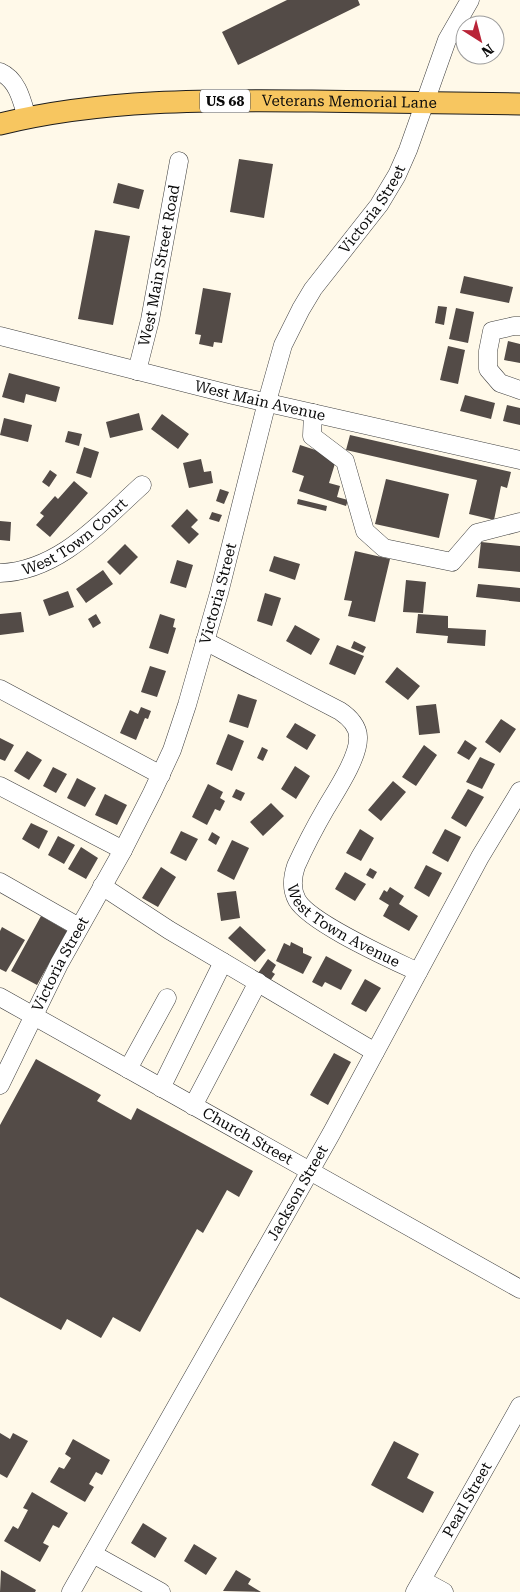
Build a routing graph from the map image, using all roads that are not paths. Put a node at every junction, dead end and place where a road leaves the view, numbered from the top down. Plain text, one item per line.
1 (470, 0) edge
2 (0, 72) edge
3 (424, 103) junction
4 (520, 104) edge
5 (27, 118) junction
6 (0, 124) edge
7 (179, 161) dead end
8 (520, 326) edge
9 (0, 336) edge
10 (137, 371) junction
11 (520, 390) edge
12 (267, 403) junction
13 (313, 413) junction
14 (520, 460) edge
15 (142, 485) dead end
16 (520, 522) edge
17 (0, 573) edge
18 (205, 642) junction
19 (0, 689) edge
20 (161, 775) junction
21 (0, 786) edge
22 (520, 791) edge
23 (514, 812) edge
24 (123, 850) junction
25 (0, 882) edge
26 (102, 886) junction
27 (78, 926) junction
28 (223, 962) junction
29 (418, 972) junction
30 (258, 982) junction
31 (0, 997) edge
32 (167, 998) dead end
33 (33, 1016) junction
34 (375, 1052) junction
35 (128, 1069) junction
36 (0, 1085) edge
37 (161, 1088) junction
38 (193, 1106) junction
39 (309, 1171) junction
40 (520, 1289) edge
41 (520, 1406) edge
42 (93, 1554) junction
43 (419, 1586) edge
44 (71, 1592) edge
45 (162, 1592) edge
46 (444, 1592) edge

1 - 3 street, Victoria Street
2 - 5 street
3 - 4 main road, Veterans Memorial Lane / US 68
3 - 5 main road, Veterans Memorial Lane / US 68
3 - 12 street, Victoria Street
5 - 6 main road, Veterans Memorial Lane / US 68
7 - 10 street, West Main Street Road
8 - 11 street
9 - 10 street, West Main Avenue
10 - 12 street, West Main Avenue
12 - 13 street, West Main Avenue
12 - 18 street, Victoria Street
13 - 14 street, West Main Avenue
13 - 16 street
15 - 17 street, West Town Court
18 - 20 street, Victoria Street
18 - 29 street, West Town Avenue
19 - 20 street
20 - 24 street, Victoria Street
21 - 24 street
22 - 23 street, Jackson Street
23 - 29 street, Jackson Street
24 - 26 street, Victoria Street
25 - 27 street
26 - 27 street, Victoria Street
26 - 28 street
27 - 33 street, Victoria Street
28 - 30 street
28 - 37 street
29 - 34 street, Jackson Street
30 - 34 street
30 - 38 street
31 - 33 street, Church Street
32 - 35 street
33 - 35 street, Church Street
33 - 36 street, Victoria Street
34 - 39 street, Jackson Street
35 - 37 street, Church Street
37 - 38 street, Church Street
38 - 39 street, Church Street
39 - 40 street, Church Street
39 - 42 street, Jackson Street
41 - 43 street, Pearl Street
42 - 44 street, Jackson Street
42 - 45 street
43 - 46 street

